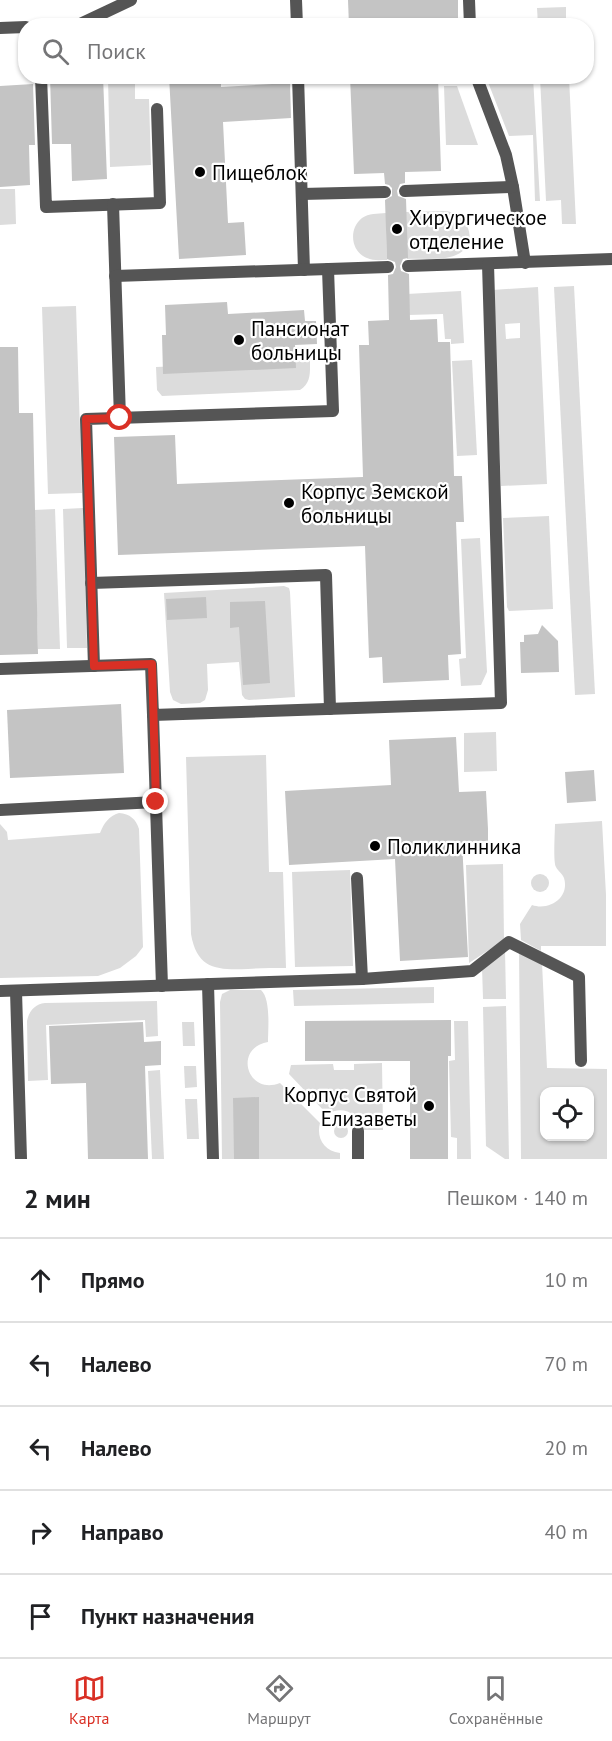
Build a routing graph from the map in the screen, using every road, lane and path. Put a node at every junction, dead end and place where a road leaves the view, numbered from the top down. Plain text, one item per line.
1 (130, 0) edge
2 (296, 0) edge
3 (469, 0) edge
4 (93, 18) edge
5 (297, 18) edge
6 (470, 18) edge
7 (18, 27) edge
8 (0, 28) edge
9 (41, 84) edge
10 (298, 84) edge
11 (479, 84) edge
12 (157, 109) dead end
13 (513, 187) junction
14 (405, 191) dead end
15 (385, 192) dead end
16 (302, 194) junction
17 (113, 204) junction
18 (612, 260) edge
19 (525, 262) junction
20 (488, 264) junction
21 (388, 267) dead end
22 (408, 267) dead end
23 (328, 269) junction
24 (304, 270) junction
25 (115, 276) junction
26 (120, 418) junction
27 (91, 583) junction
28 (94, 666) junction
29 (0, 669) edge
30 (330, 709) junction
31 (153, 715) junction
32 (156, 802) junction
33 (0, 810) edge
34 (357, 878) dead end
35 (362, 979) junction
36 (208, 984) junction
37 (162, 986) junction
38 (0, 991) edge
39 (15, 991) junction
40 (581, 1061) dead end
41 (358, 1131) dead end
42 (21, 1159) edge
43 (213, 1159) edge
44 (358, 1159) edge

1 - 4 lane
2 - 5 lane
3 - 6 lane
7 - 8 lane
9 - 17 lane
10 - 16 lane
11 - 13 lane
12 - 17 lane
13 - 14 lane
13 - 19 lane
15 - 16 lane
16 - 24 lane
17 - 25 lane
18 - 19 lane
19 - 20 lane
20 - 22 lane
20 - 30 lane
21 - 23 lane
23 - 24 lane
23 - 26 lane
24 - 25 lane
25 - 26 lane
26 - 27 lane
27 - 28 lane
27 - 30 lane
28 - 29 lane
28 - 31 lane
30 - 31 lane
31 - 32 lane
32 - 33 lane
32 - 37 lane
34 - 35 lane
35 - 36 lane
35 - 40 lane
36 - 37 lane
36 - 43 lane
37 - 39 lane
38 - 39 lane
39 - 42 lane
41 - 44 lane

